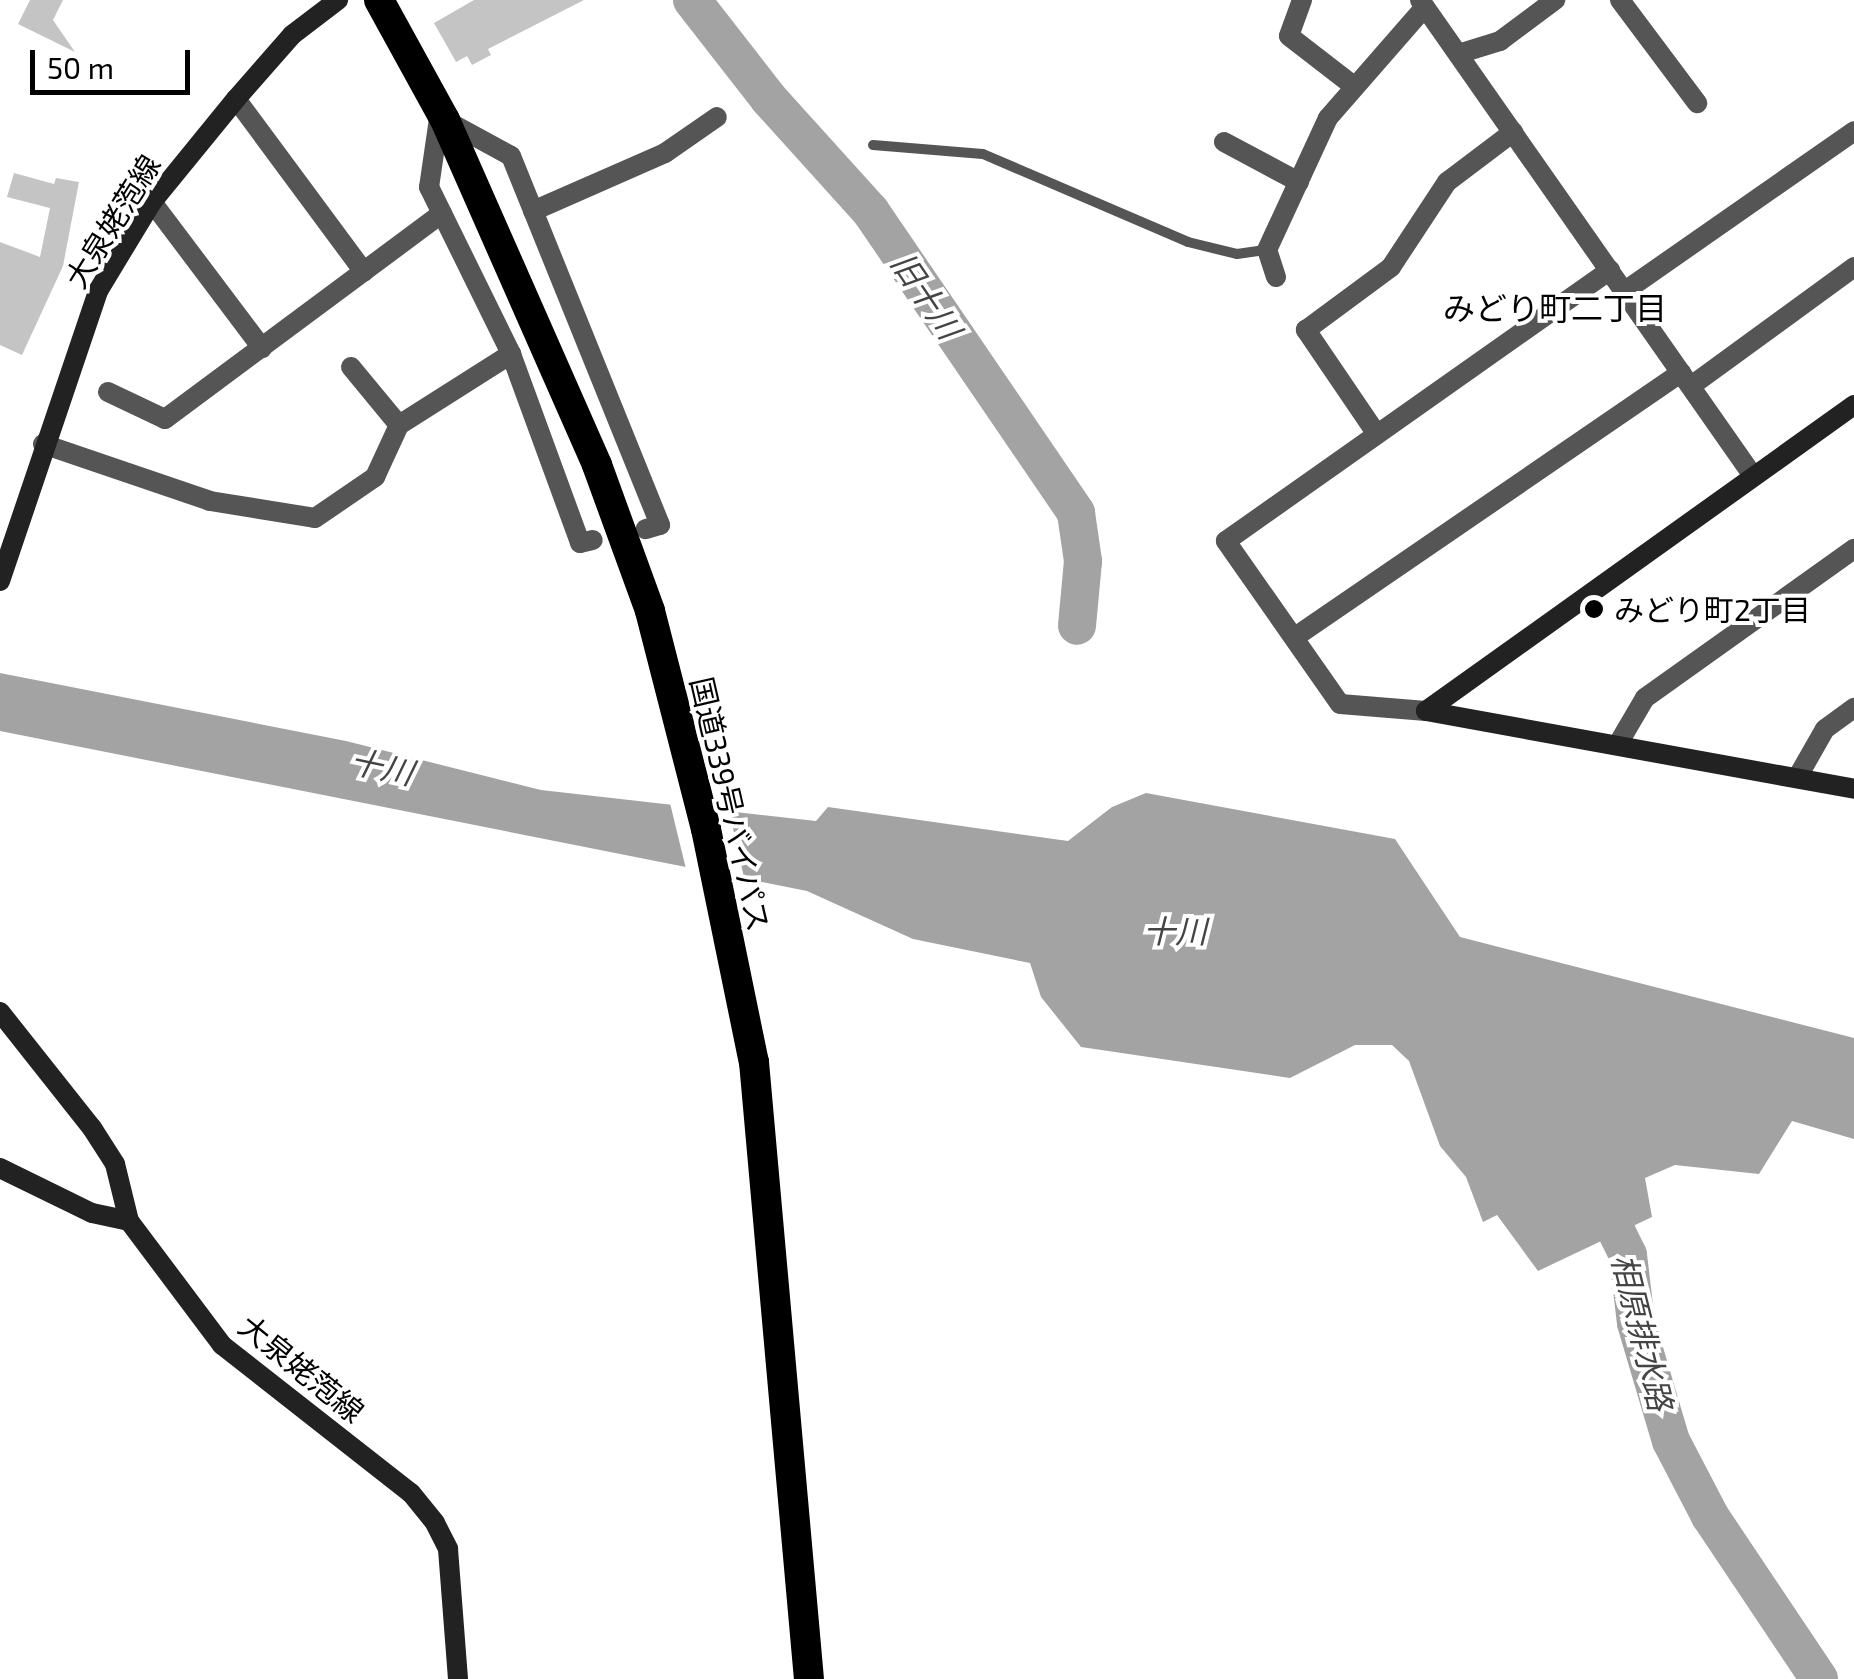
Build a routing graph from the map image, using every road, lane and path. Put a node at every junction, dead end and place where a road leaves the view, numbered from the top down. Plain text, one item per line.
1 (338, 0) edge
2 (379, 0) edge
3 (1302, 0) edge
4 (1555, 0) edge
5 (1620, 0) edge
6 (1422, 4) edge
7 (1458, 54) junction
8 (1355, 87) junction
9 (236, 99) junction
10 (1697, 103) dead end
11 (442, 115) junction
12 (717, 117) dead end
13 (1854, 131) edge
14 (1513, 132) junction
15 (1224, 142) dead end
16 (873, 145) dead end
17 (1298, 182) junction
18 (152, 202) junction
19 (534, 211) junction
20 (442, 213) junction
21 (1266, 250) junction
22 (1854, 267) edge
23 (1610, 270) junction
24 (364, 272) junction
25 (1276, 278) dead end
26 (1625, 291) junction
27 (262, 348) junction
28 (511, 354) junction
29 (351, 367) dead end
30 (1686, 379) junction
31 (108, 392) dead end
32 (1854, 405) edge
33 (399, 424) junction
34 (1376, 432) junction
35 (42, 444) junction
36 (1753, 476) junction
37 (646, 529) dead end
38 (593, 540) dead end
39 (1854, 549) edge
40 (0, 581) edge
41 (1295, 637) junction
42 (1854, 708) edge
43 (1426, 711) junction
44 (1618, 744) junction
45 (1797, 778) junction
46 (1854, 790) edge
47 (0, 1012) edge
48 (0, 1168) edge
49 (129, 1221) junction
50 (458, 1679) edge
51 (808, 1679) edge

1 - 9 main road, 大泉姥萢線
2 - 11 highway, 国道339号バイパス
3 - 8 street
4 - 7 street
5 - 10 street
6 - 7 street
6 - 8 street
7 - 14 street
8 - 17 street
9 - 18 main road, 大泉姥萢線
9 - 24 street
11 - 19 street
11 - 20 street
11 - 51 highway, 国道339号バイパス
12 - 19 street
13 - 26 street
14 - 23 street
14 - 34 street
15 - 17 street
16 - 21 lane
17 - 21 street
18 - 27 street
18 - 35 main road, 大泉姥萢線
19 - 37 street
20 - 24 street
20 - 28 street
21 - 25 street
22 - 30 street
23 - 26 street
23 - 34 street
24 - 27 street
26 - 30 street
27 - 31 street
28 - 33 street
28 - 38 street
29 - 33 street
30 - 36 street
30 - 41 street
32 - 36 main road
33 - 35 street
34 - 41 street
35 - 40 main road, 大泉姥萢線
36 - 43 main road
39 - 44 street
41 - 43 street
42 - 45 street
43 - 44 main road
44 - 45 main road
45 - 46 main road
47 - 49 main road, 大泉姥萢線
48 - 49 main road
49 - 50 main road, 大泉姥萢線

